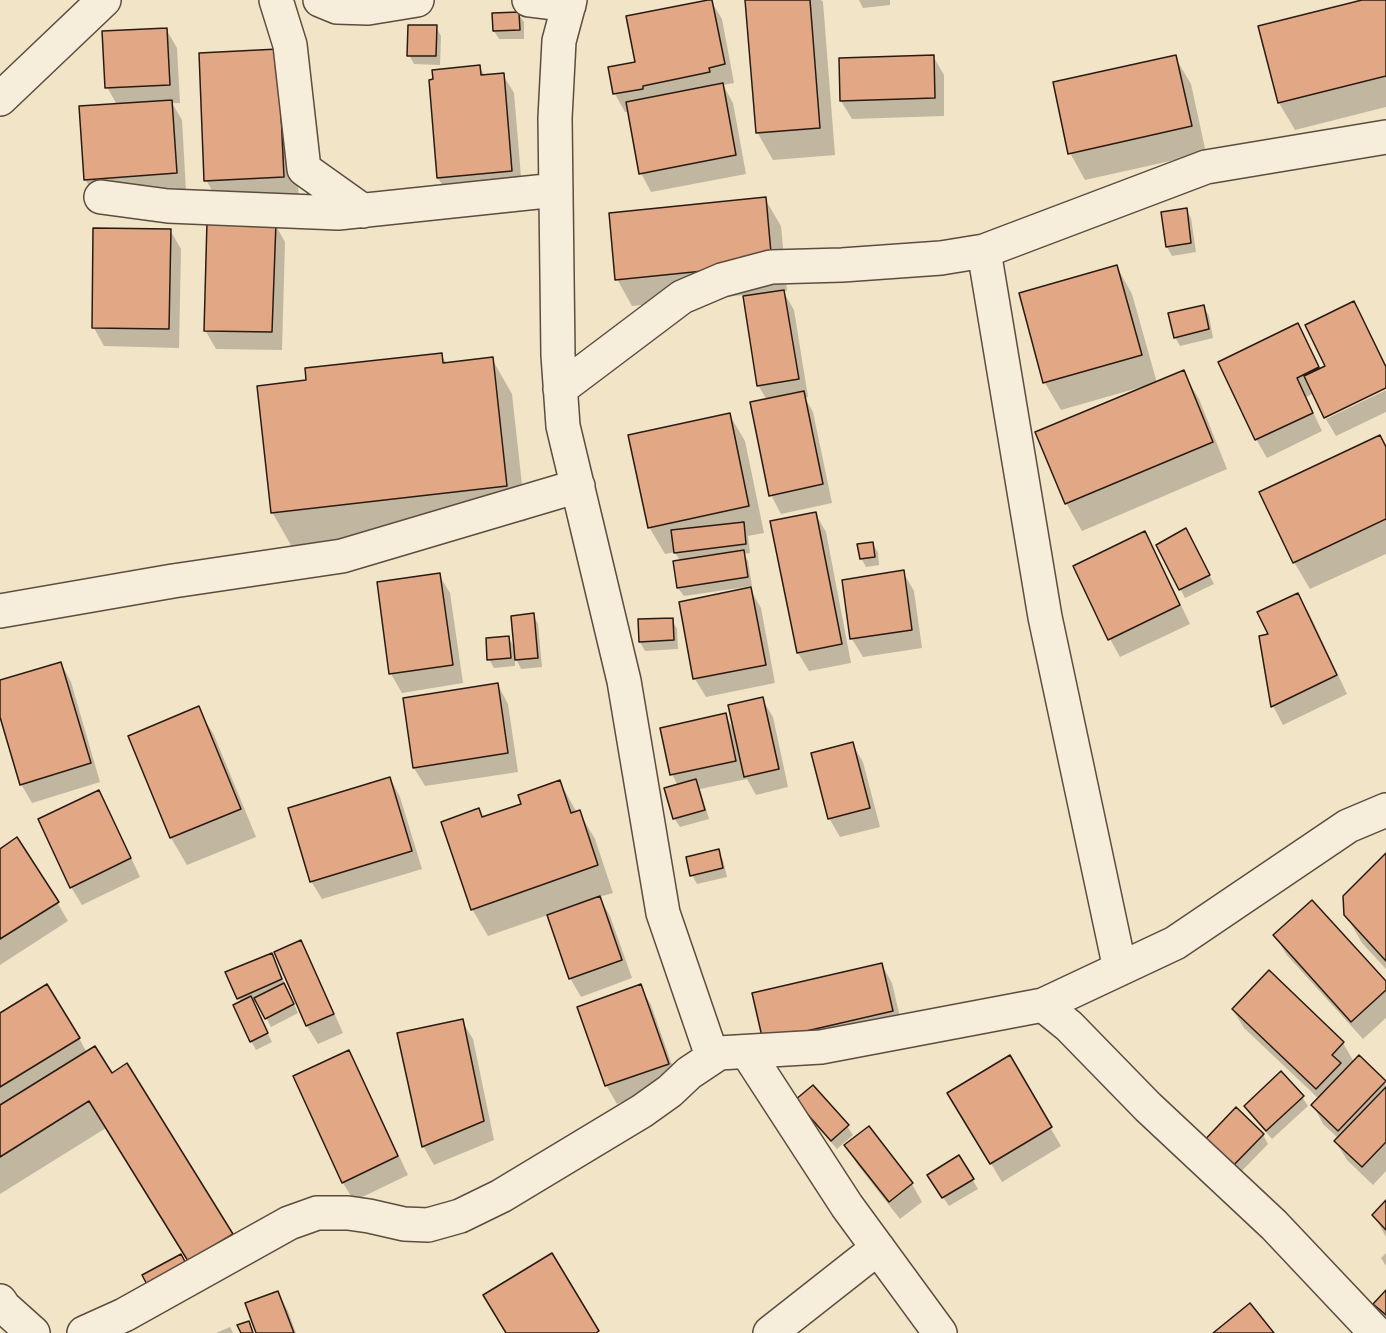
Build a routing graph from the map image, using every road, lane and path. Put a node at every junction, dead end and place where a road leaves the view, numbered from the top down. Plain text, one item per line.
1 (104, 0) edge
2 (276, 0) edge
3 (320, 0) edge
4 (417, 0) edge
5 (529, 0) edge
6 (570, 3) edge
7 (0, 99) edge
8 (1386, 137) edge
9 (556, 190) junction
10 (101, 197) dead end
11 (363, 211) junction
12 (984, 250) junction
13 (560, 389) junction
14 (578, 486) junction
15 (0, 611) edge
16 (1386, 810) edge
17 (1120, 969) junction
18 (1043, 1005) junction
19 (747, 1052) junction
20 (712, 1056) junction
21 (878, 1248) junction
22 (0, 1302) edge
23 (33, 1333) edge
24 (84, 1333) edge
25 (770, 1333) edge
26 (940, 1333) edge
27 (1376, 1333) edge

1 - 7 street
2 - 11 street
3 - 4 street
5 - 6 street
6 - 9 street
8 - 12 street
9 - 11 street
9 - 13 street
10 - 11 street
12 - 13 street
12 - 17 street
13 - 14 street
14 - 15 street
14 - 20 street
16 - 17 street
17 - 18 street
18 - 19 street
18 - 27 street
19 - 20 street
19 - 21 street
20 - 24 street
21 - 25 street
21 - 26 street
22 - 23 street

